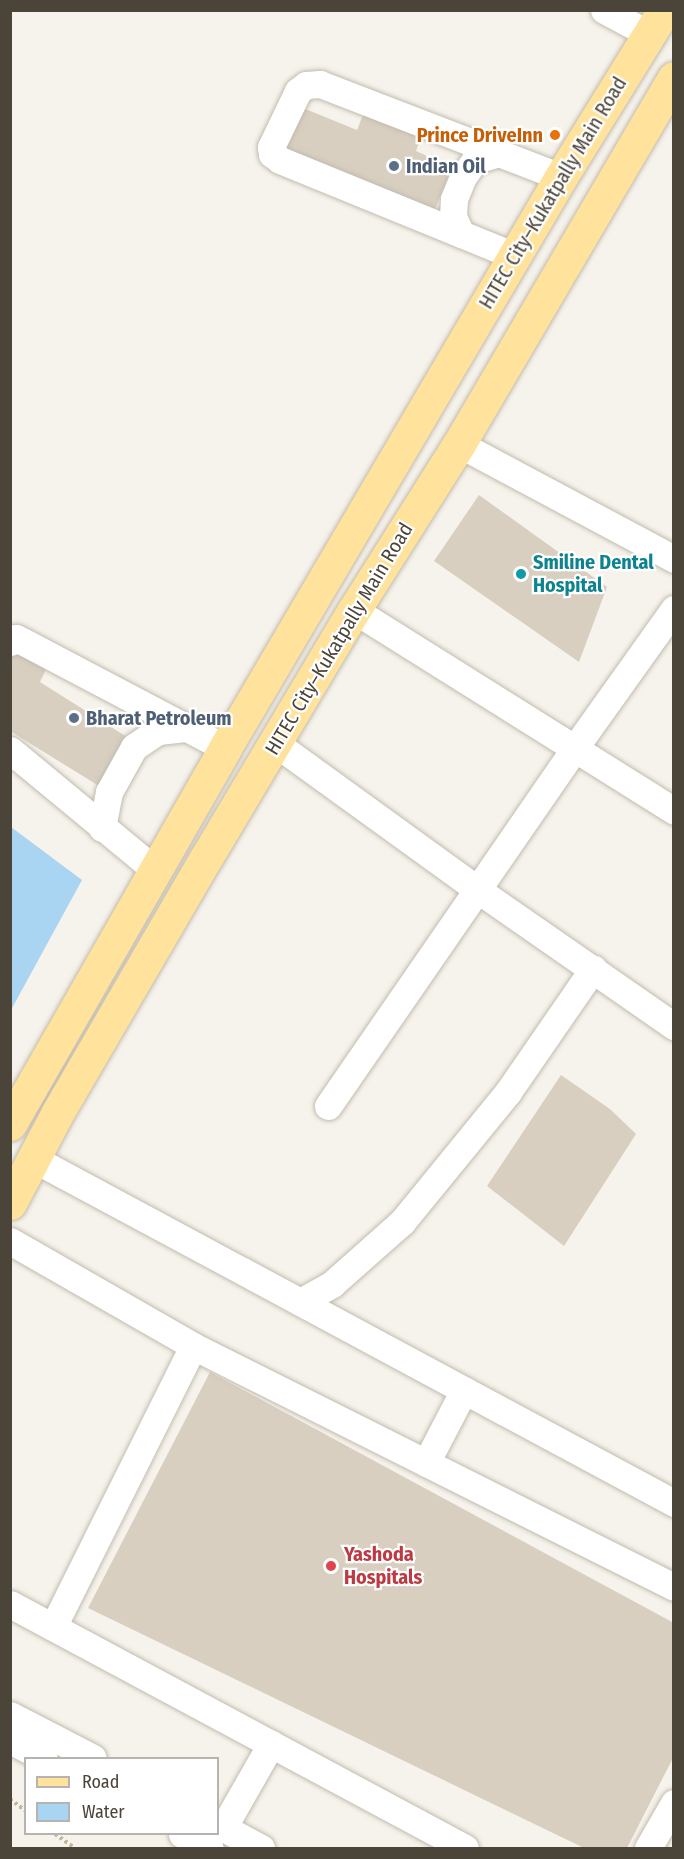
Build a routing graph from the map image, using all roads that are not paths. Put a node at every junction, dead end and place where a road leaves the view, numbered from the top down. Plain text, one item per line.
1 (604, 10) edge
2 (656, 22) edge
3 (674, 78) edge
4 (499, 153) junction
5 (561, 177) junction
6 (461, 234) junction
7 (515, 256) junction
8 (459, 444) junction
9 (674, 559) edge
10 (674, 609) edge
11 (354, 610) junction
12 (10, 642) edge
13 (188, 728) junction
14 (275, 743) junction
15 (225, 748) junction
16 (574, 748) junction
17 (10, 750) edge
18 (674, 811) edge
19 (102, 828) junction
20 (155, 870) junction
21 (478, 890) junction
22 (593, 969) junction
23 (674, 1026) edge
24 (328, 1106) dead end
25 (10, 1124) edge
26 (33, 1159) junction
27 (10, 1203) edge
28 (10, 1241) edge
29 (300, 1302) junction
30 (193, 1346) junction
31 (464, 1390) junction
32 (426, 1463) junction
33 (674, 1503) edge
34 (674, 1587) edge
35 (10, 1604) edge
36 (54, 1628) junction
37 (10, 1714) edge
38 (10, 1740) edge
39 (271, 1744) junction
40 (85, 1754) edge
41 (42, 1757) edge
42 (674, 1803) edge
43 (219, 1831) edge
44 (219, 1835) edge
45 (261, 1848) edge
46 (465, 1848) edge
47 (648, 1848) edge

1 - 2 street
2 - 5 main road, HITEC City–Kukatpally Main Road
3 - 8 main road, HITEC City–Kukatpally Main Road
4 - 5 street
4 - 6 street
4 - 6 street
5 - 7 main road, HITEC City–Kukatpally Main Road
6 - 7 street
7 - 15 main road, HITEC City–Kukatpally Main Road
8 - 9 street
8 - 11 main road, HITEC City–Kukatpally Main Road
10 - 16 street
11 - 14 main road, HITEC City–Kukatpally Main Road
11 - 16 street
12 - 13 street
13 - 15 street
13 - 19 street
14 - 21 street
14 - 26 main road, HITEC City–Kukatpally Main Road
15 - 20 main road, HITEC City–Kukatpally Main Road
16 - 18 street
16 - 21 street
17 - 19 street
19 - 20 street
20 - 25 main road, HITEC City–Kukatpally Main Road
21 - 22 street
21 - 24 street
22 - 23 street
22 - 29 street
26 - 27 main road, HITEC City–Kukatpally Main Road
26 - 29 street
28 - 30 street
29 - 31 street
30 - 32 street
30 - 36 street
31 - 32 street
31 - 33 street
32 - 34 street
35 - 36 street
36 - 39 street
37 - 40 street
38 - 41 street
39 - 43 street
39 - 46 street
42 - 47 street
44 - 45 street

